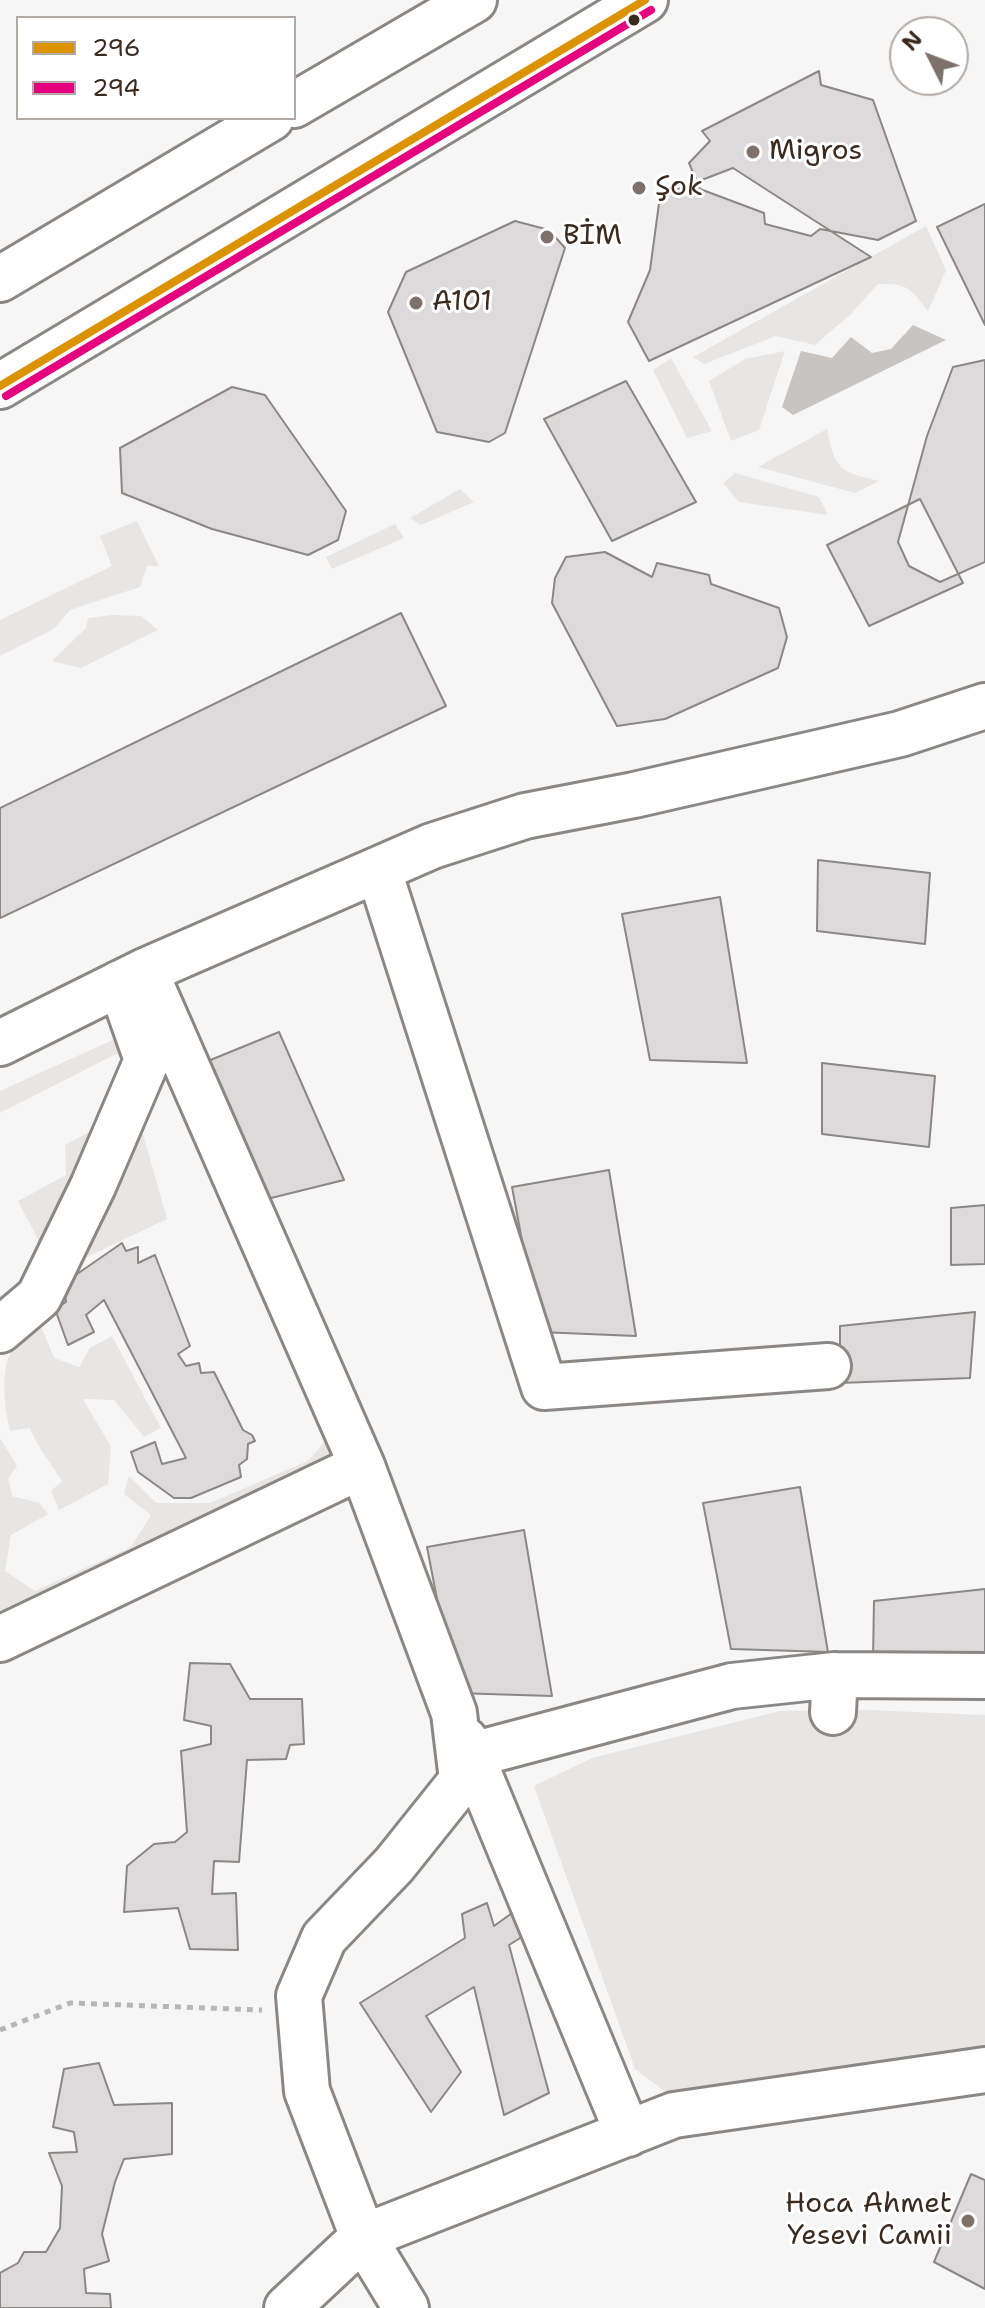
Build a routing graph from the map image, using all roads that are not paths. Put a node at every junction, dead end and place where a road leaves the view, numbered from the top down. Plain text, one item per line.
1 (474, 0) edge
2 (645, 0) edge
3 (296, 104) edge
4 (268, 120) edge
5 (0, 279) edge
6 (0, 386) edge
7 (985, 706) edge
8 (379, 871) junction
9 (133, 977) junction
10 (0, 1043) edge
11 (0, 1330) edge
12 (828, 1366) dead end
13 (362, 1466) junction
14 (0, 1639) edge
15 (985, 1676) edge
16 (454, 1713) junction
17 (472, 1755) junction
18 (985, 2070) edge
19 (628, 2134) junction
20 (363, 2237) junction
21 (287, 2308) edge
22 (406, 2308) edge

1 - 3 street
2 - 6 street
4 - 5 street
7 - 8 street
8 - 9 street
8 - 12 street
9 - 10 street
9 - 11 street
9 - 13 street
13 - 14 street
13 - 16 street
15 - 17 street
16 - 17 street
16 - 20 street
17 - 19 street
18 - 19 street
19 - 20 street
20 - 21 street
20 - 22 street

